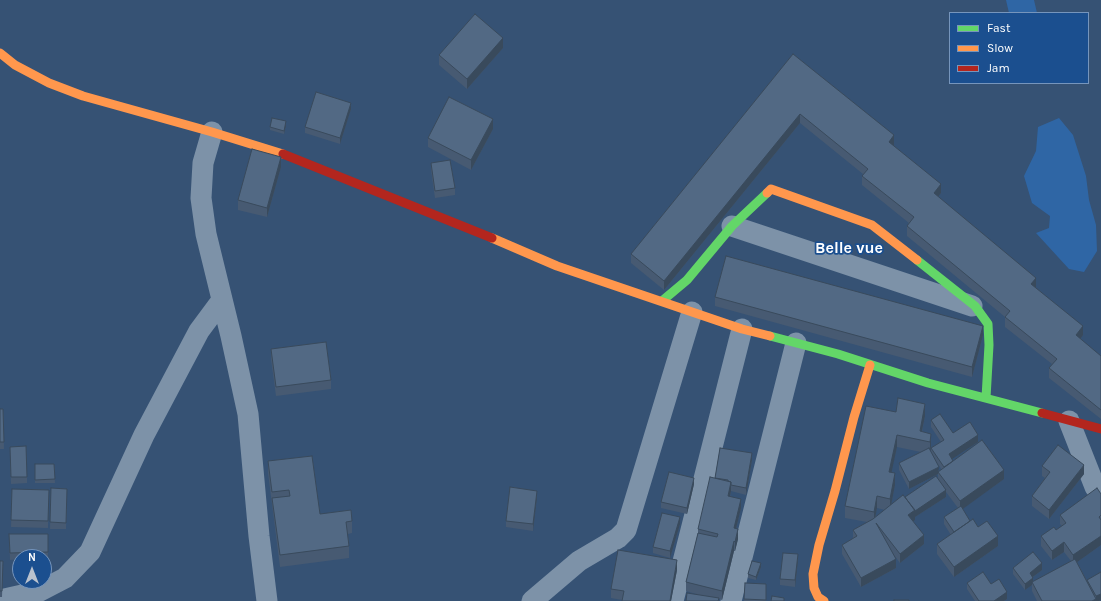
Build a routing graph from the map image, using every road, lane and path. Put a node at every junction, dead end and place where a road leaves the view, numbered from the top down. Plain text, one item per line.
1 (0, 53) edge
2 (212, 132) junction
3 (732, 226) junction
4 (222, 300) junction
5 (662, 300) junction
6 (975, 306) junction
7 (692, 312) junction
8 (742, 329) junction
9 (796, 343) junction
10 (870, 364) junction
11 (986, 398) junction
12 (1069, 421) junction
13 (1101, 429) edge
14 (1101, 495) edge
15 (816, 597) edge
16 (0, 600) edge
17 (267, 601) edge
18 (532, 601) edge
19 (673, 601) edge
20 (731, 601) edge

1 - 2 main road
2 - 4 street
2 - 5 main road
3 - 5 main road
3 - 6 street
3 - 6 main road
4 - 16 street
4 - 17 street
5 - 7 main road
6 - 11 main road
7 - 8 main road
7 - 18 street
8 - 9 main road
8 - 19 street
9 - 10 main road
9 - 20 street
10 - 11 main road
10 - 15 main road
11 - 12 main road
12 - 13 main road
12 - 14 street

